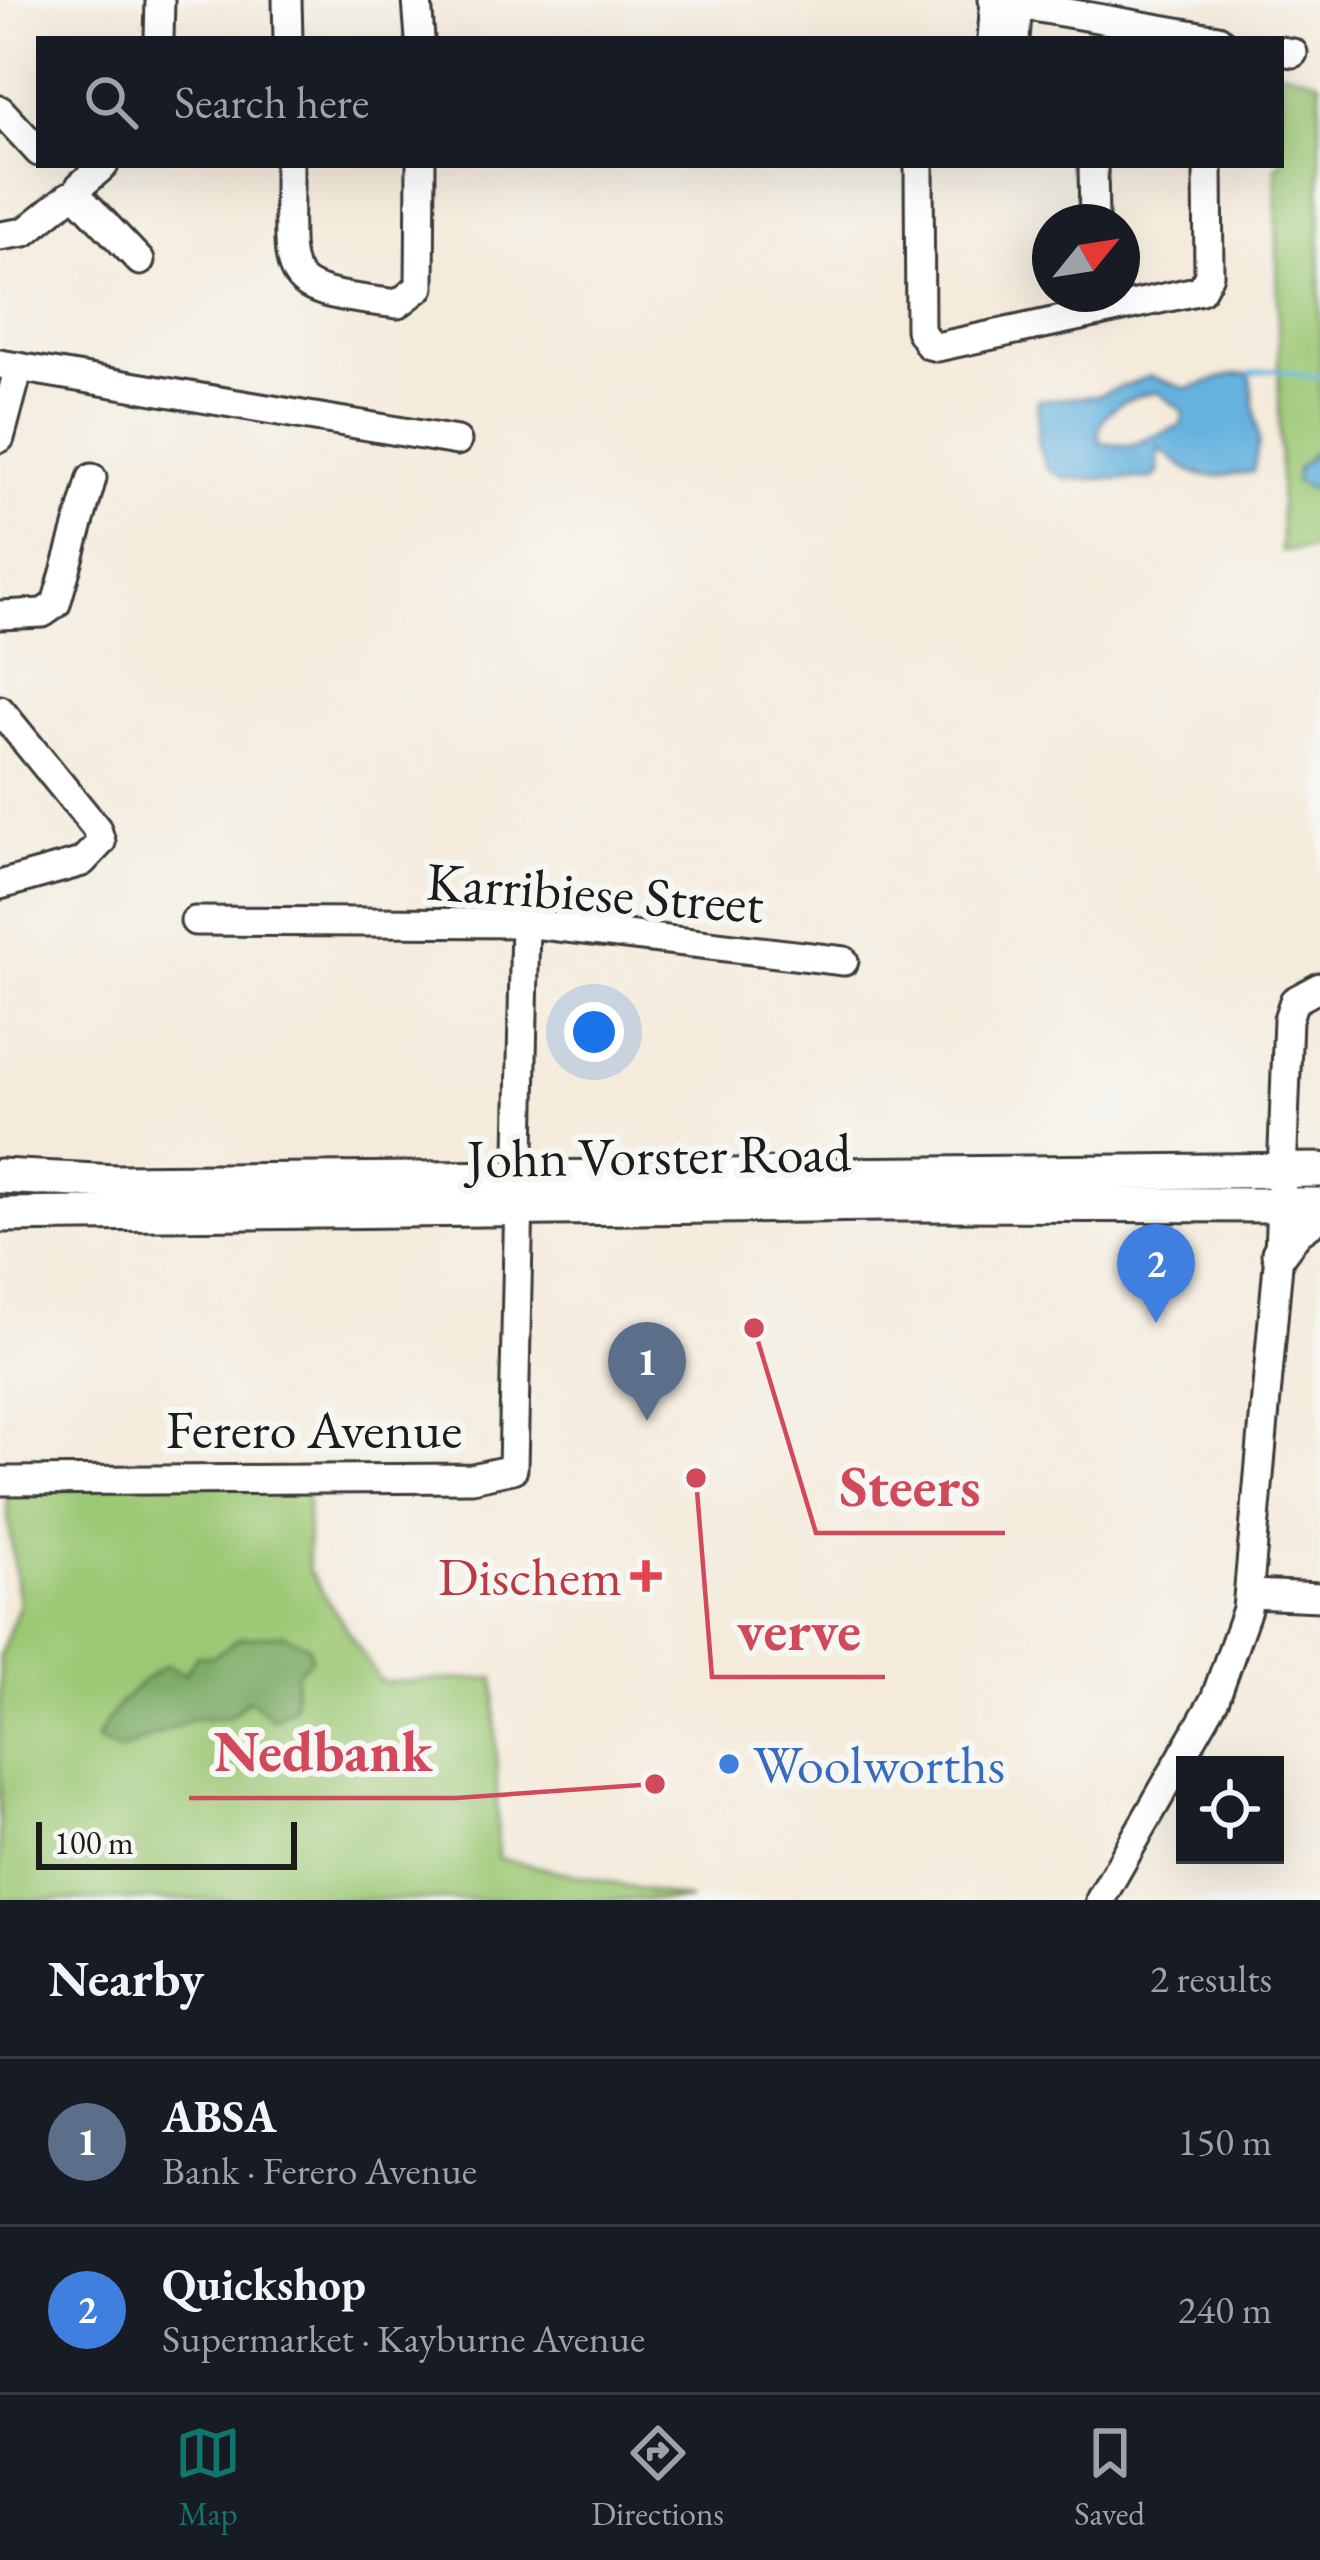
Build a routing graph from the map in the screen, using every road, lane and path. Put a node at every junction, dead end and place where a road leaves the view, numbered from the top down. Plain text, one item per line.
1 (160, 0) edge
2 (287, 0) edge
3 (417, 0) edge
4 (1002, 1) edge
5 (1117, 10) edge
6 (158, 36) edge
7 (288, 36) edge
8 (419, 36) edge
9 (993, 36) edge
10 (1014, 36) edge
11 (1207, 36) edge
12 (0, 110) edge
13 (36, 149) edge
14 (99, 168) edge
15 (289, 168) edge
16 (421, 168) edge
17 (919, 168) edge
18 (1093, 168) edge
19 (1208, 168) edge
20 (70, 186) edge
21 (1094, 204) edge
22 (0, 236) edge
23 (140, 261) dead end
24 (1140, 298) edge
25 (1056, 312) edge
26 (10, 365) edge
27 (0, 439) edge
28 (457, 441) dead end
29 (92, 478) dead end
30 (0, 615) edge
31 (0, 710) edge
32 (0, 885) edge
33 (195, 921) dead end
34 (525, 923) junction
35 (844, 961) dead end
36 (1320, 987) edge
37 (1320, 1170) edge
38 (1284, 1171) junction
39 (0, 1176) edge
40 (518, 1193) junction
41 (1282, 1207) junction
42 (1320, 1209) edge
43 (0, 1214) edge
44 (1280, 1252) junction
45 (0, 1481) edge
46 (1250, 1594) junction
47 (1320, 1597) edge
48 (1100, 1900) edge

1 - 6 street
2 - 7 street
3 - 8 street
4 - 5 street
4 - 9 street
4 - 10 street
5 - 11 street
12 - 13 street
14 - 20 street
15 - 16 street
17 - 25 street
18 - 21 street
19 - 24 street
20 - 22 street
20 - 23 street
26 - 27 street
26 - 28 street
29 - 30 street
31 - 32 street
33 - 34 street, Karribiese Street
34 - 35 street, Karribiese Street
34 - 40 street, Ferero Avenue
36 - 38 street
37 - 38 main road, John Vorster Road
38 - 40 main road, John Vorster Road
38 - 41 street
39 - 40 main road, John Vorster Road
40 - 41 main road, John Vorster Road
40 - 43 main road, John Vorster Road
40 - 45 street, Ferero Avenue
41 - 42 main road, John Vorster Road
41 - 44 street
42 - 44 main road
44 - 46 street
46 - 47 street
46 - 48 street

